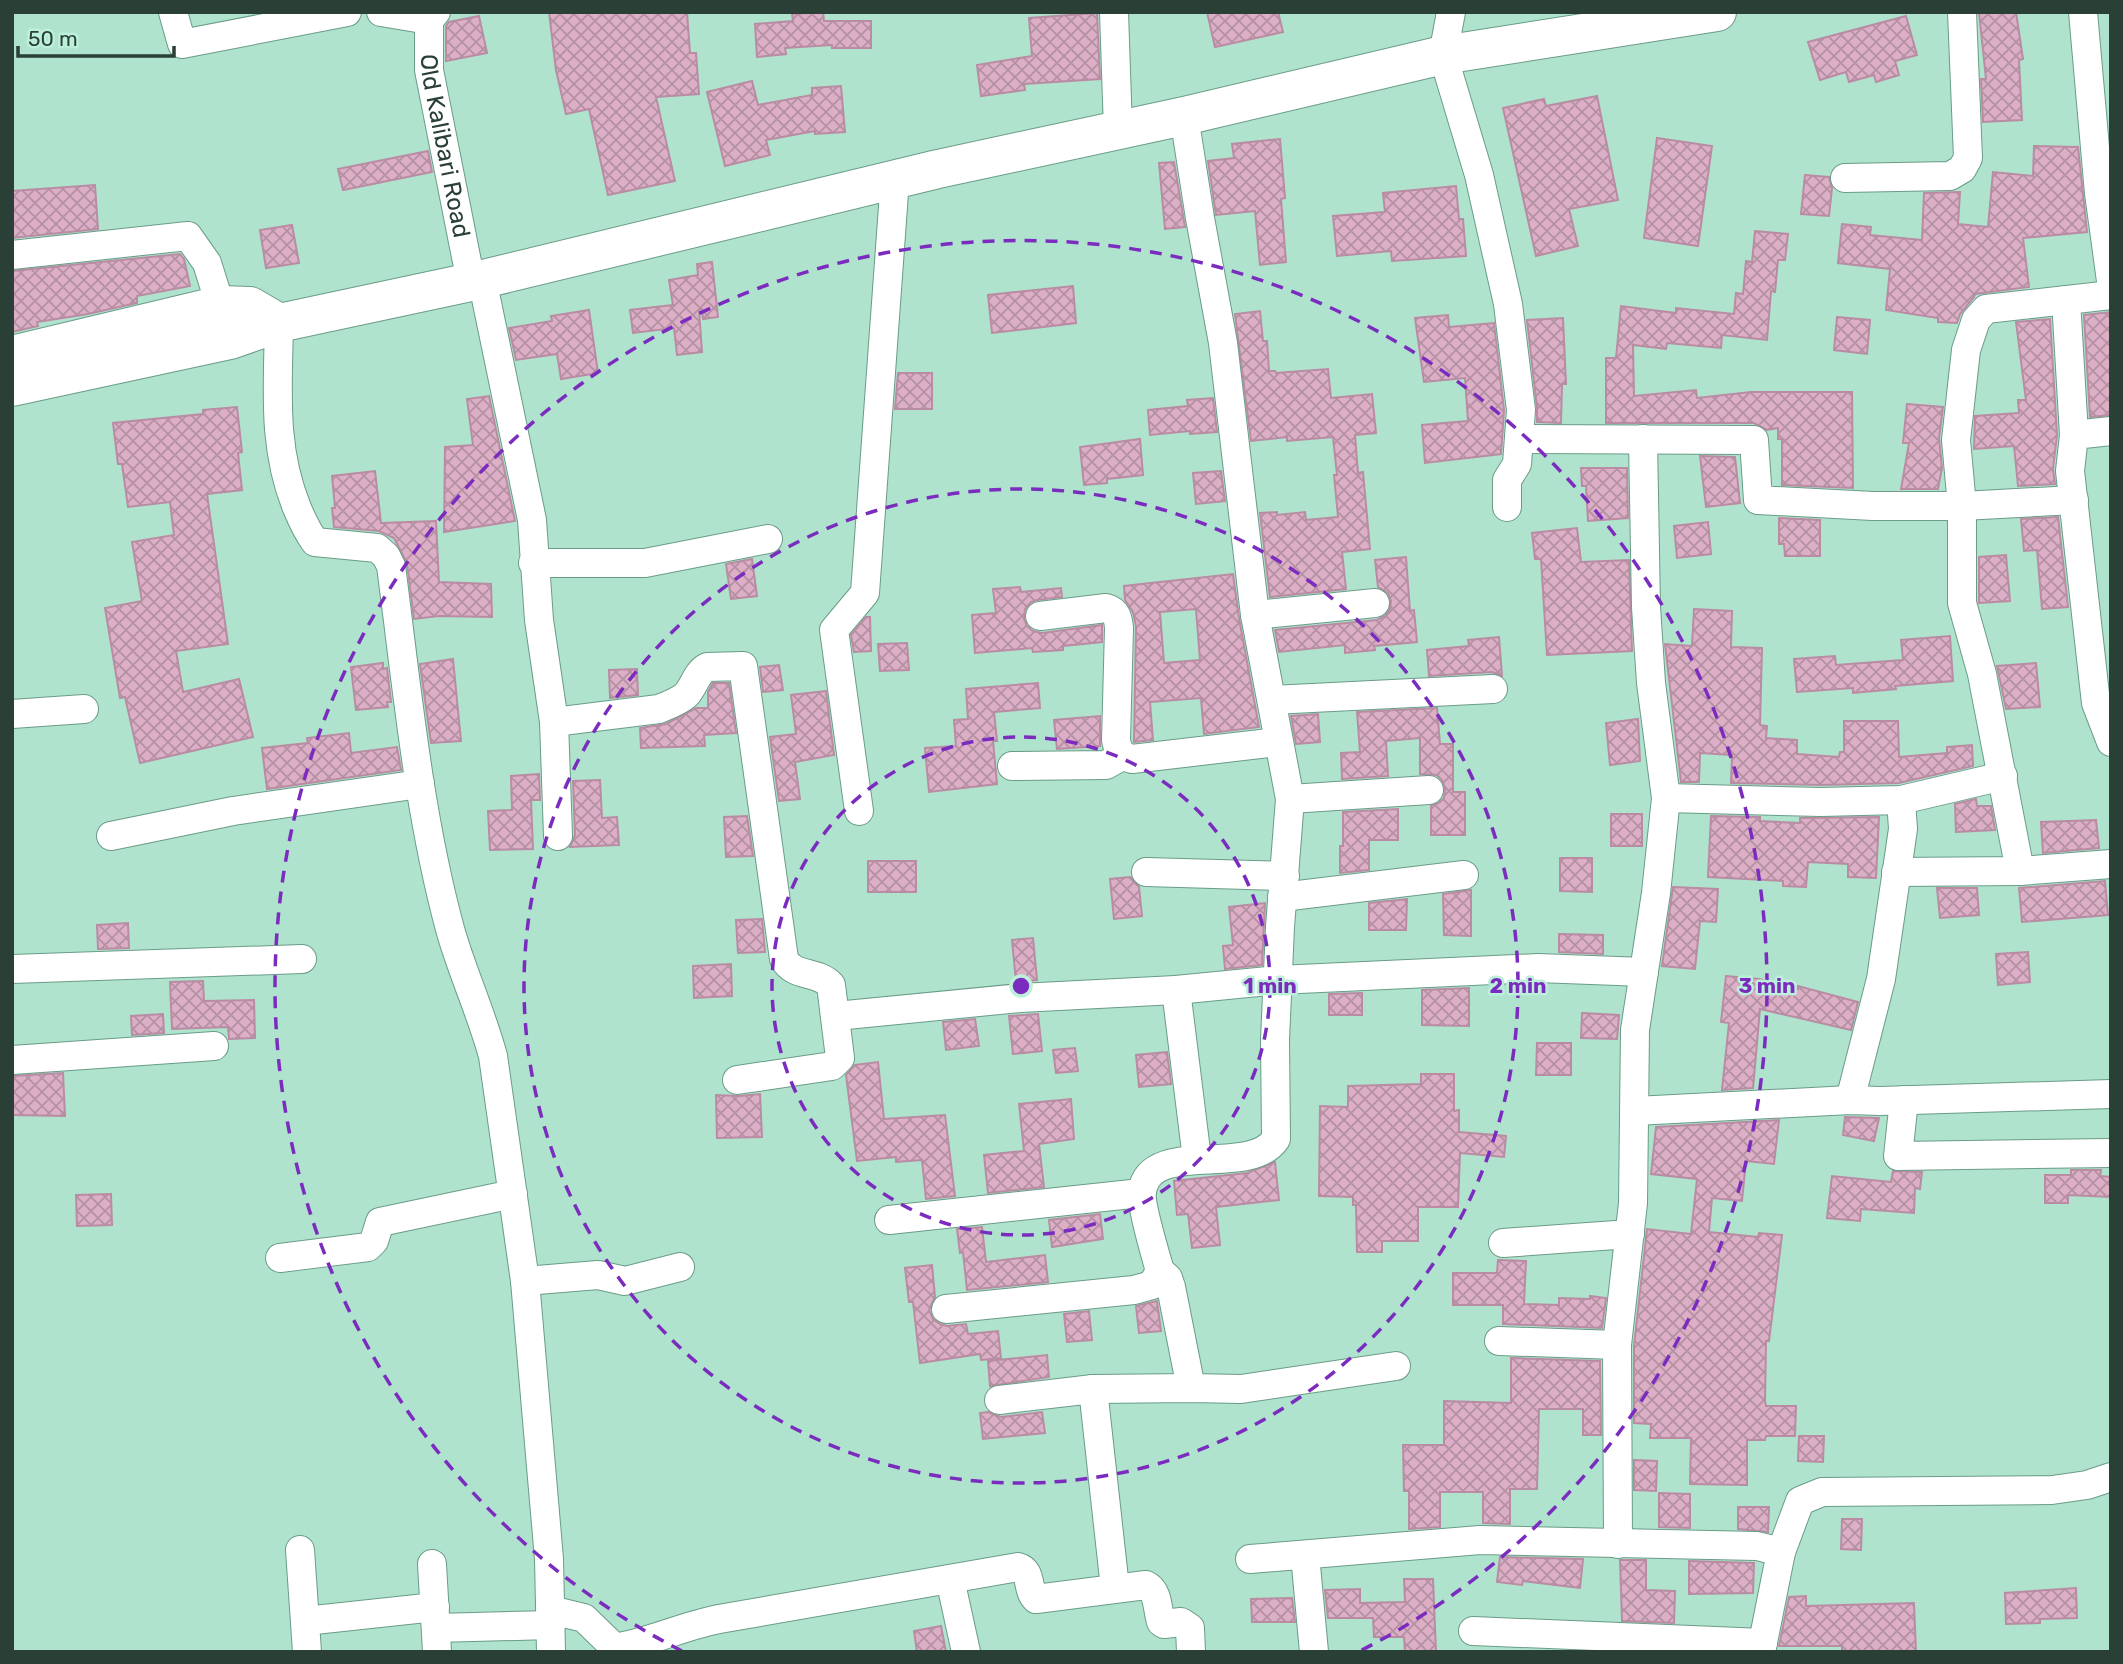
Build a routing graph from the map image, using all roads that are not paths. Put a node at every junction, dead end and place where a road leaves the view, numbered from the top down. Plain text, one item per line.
1 (173, 12) edge
2 (347, 12) edge
3 (381, 12) edge
4 (1114, 12) edge
5 (1451, 12) edge
6 (1962, 12) edge
7 (2083, 12) edge
8 (1708, 13) edge
9 (432, 16) edge
10 (1568, 23) edge
11 (1443, 55) junction
12 (1184, 116) junction
13 (1118, 130) junction
14 (1845, 178) dead end
15 (895, 179) junction
16 (12, 255) edge
17 (477, 281) junction
18 (2111, 281) edge
19 (2111, 295) edge
20 (2066, 300) junction
21 (226, 323) junction
22 (279, 323) junction
23 (12, 355) edge
24 (12, 387) edge
25 (2111, 431) edge
26 (2074, 435) junction
27 (1519, 439) junction
28 (1643, 439) junction
29 (2074, 500) junction
30 (1962, 506) junction
31 (1507, 507) dead end
32 (768, 539) dead end
33 (533, 563) junction
34 (1375, 603) dead end
35 (1255, 615) junction
36 (1040, 616) dead end
37 (1493, 689) dead end
38 (1272, 700) junction
39 (84, 709) dead end
40 (12, 714) edge
41 (554, 722) junction
42 (1278, 742) junction
43 (2111, 743) edge
44 (1122, 756) junction
45 (1012, 766) dead end
46 (2003, 776) junction
47 (420, 784) junction
48 (1429, 790) dead end
49 (1667, 798) junction
50 (1290, 799) junction
51 (1901, 800) junction
52 (859, 811) dead end
53 (111, 836) dead end
54 (558, 836) dead end
55 (2111, 864) edge
56 (2020, 871) junction
57 (1146, 872) dead end
58 (1896, 872) junction
59 (1464, 876) dead end
60 (1283, 886) junction
61 (302, 959) dead end
62 (12, 969) edge
63 (1644, 972) junction
64 (1278, 980) junction
65 (1176, 990) junction
66 (836, 1016) junction
67 (214, 1046) dead end
68 (12, 1059) edge
69 (737, 1080) dead end
70 (2111, 1094) edge
71 (1850, 1100) junction
72 (1904, 1100) junction
73 (1635, 1111) junction
74 (2111, 1153) edge
75 (1197, 1160) junction
76 (1141, 1193) junction
77 (513, 1194) junction
78 (888, 1220) dead end
79 (1630, 1234) junction
80 (1503, 1243) dead end
81 (280, 1258) dead end
82 (680, 1267) dead end
83 (1160, 1271) junction
84 (525, 1281) junction
85 (946, 1309) dead end
86 (1499, 1341) dead end
87 (1617, 1345) junction
88 (1396, 1366) dead end
89 (1191, 1388) junction
90 (1093, 1389) junction
91 (999, 1400) dead end
92 (2111, 1477) edge
93 (1618, 1544) junction
94 (300, 1550) dead end
95 (1781, 1552) junction
96 (1305, 1555) junction
97 (1250, 1559) dead end
98 (432, 1564) dead end
99 (950, 1578) junction
100 (1115, 1588) junction
101 (305, 1621) junction
102 (436, 1629) edge
103 (551, 1629) edge
104 (1473, 1631) dead end
105 (643, 1647) edge
106 (1762, 1647) edge
107 (307, 1652) edge
108 (966, 1652) edge
109 (1191, 1652) edge
110 (1314, 1652) edge

1 - 2 street
3 - 9 street
4 - 13 street
5 - 11 street
6 - 14 street
7 - 18 street
8 - 10 highway
9 - 17 street, Old Kalibari Road
10 - 11 highway
11 - 12 highway
11 - 27 street
12 - 13 highway
12 - 35 street
13 - 15 highway
15 - 17 highway
15 - 52 street
16 - 21 street
17 - 22 highway
17 - 33 street, Old Kalibari Road
19 - 20 street
20 - 26 street
20 - 30 street
21 - 22 highway
21 - 23 highway
21 - 24 highway
22 - 47 street
25 - 26 street
26 - 29 street
27 - 28 street
27 - 31 street
28 - 30 street
28 - 49 street
29 - 30 street
29 - 43 street
30 - 46 street
32 - 33 street
33 - 41 street, Old Kalibari Road
34 - 35 street
35 - 38 street
36 - 44 street
37 - 38 street
38 - 42 street
39 - 40 street
41 - 54 street, Old Kalibari Road
41 - 66 street
42 - 44 street
42 - 50 street
44 - 45 street
46 - 51 street
46 - 56 street
47 - 53 street
47 - 77 street
48 - 50 street
49 - 51 street
49 - 63 street
50 - 60 street
51 - 58 street
55 - 56 street
56 - 58 street
57 - 60 street
58 - 71 street
59 - 60 street
60 - 64 street
61 - 62 street
63 - 64 street
63 - 73 street
64 - 65 street
64 - 75 street
65 - 66 street
65 - 75 street
66 - 69 street
67 - 68 street
70 - 72 street
71 - 72 street
71 - 73 street
72 - 74 street
73 - 79 street
75 - 76 street
76 - 78 street
76 - 83 street
77 - 81 street
77 - 84 street
79 - 80 street
79 - 87 street
82 - 84 street
83 - 85 street
83 - 89 street
84 - 103 street
86 - 87 street
87 - 93 street
88 - 89 street
89 - 90 street
90 - 91 street
90 - 100 street
92 - 95 street
93 - 95 street
93 - 96 street
94 - 101 street
95 - 106 street
96 - 97 street
96 - 110 street
98 - 102 street
99 - 100 street
99 - 105 street
99 - 108 street
100 - 109 street
101 - 102 street
101 - 107 street
102 - 103 street
103 - 105 street
104 - 106 street

